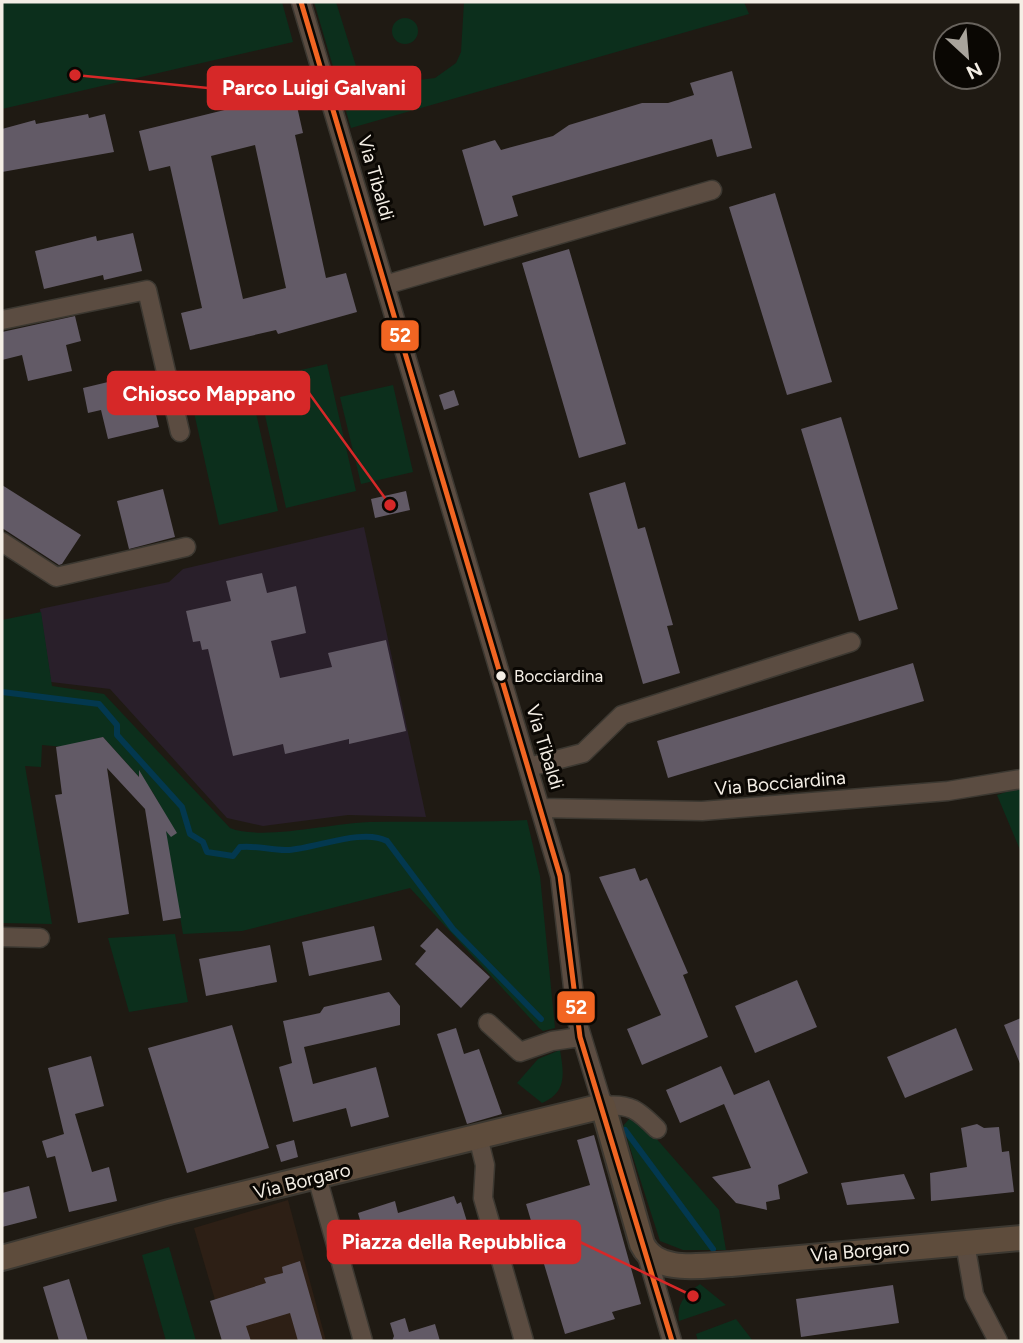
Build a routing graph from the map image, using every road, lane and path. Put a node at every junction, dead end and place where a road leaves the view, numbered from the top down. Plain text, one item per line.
1 (302, 2) edge
2 (712, 190) dead end
3 (385, 285) junction
4 (2, 320) edge
5 (180, 432) dead end
6 (2, 542) edge
7 (186, 547) dead end
8 (851, 642) dead end
9 (529, 767) junction
10 (1021, 779) edge
11 (541, 808) junction
12 (2, 937) edge
13 (40, 938) dead end
14 (488, 1023) dead end
15 (580, 1037) junction
16 (603, 1106) junction
17 (657, 1129) dead end
18 (478, 1137) junction
19 (317, 1177) junction
20 (1021, 1238) edge
21 (965, 1243) junction
22 (646, 1252) junction
23 (2, 1258) edge
24 (363, 1341) edge
25 (524, 1341) edge
26 (672, 1341) edge
27 (998, 1341) edge

1 - 3 street, Via Tibaldi
2 - 3 street
3 - 9 street, Via Tibaldi
4 - 5 street
6 - 7 street
8 - 9 street
9 - 11 street, Via Tibaldi
10 - 11 street, Via Bocciardina
11 - 15 street, Via Tibaldi
12 - 13 street
14 - 15 street
15 - 16 street, Via Tibaldi
16 - 17 street, Via Borgaro
16 - 18 street, Via Borgaro
16 - 22 street
18 - 19 street, Via Borgaro
18 - 25 street
19 - 23 street, Via Borgaro
19 - 24 street
20 - 21 street, Via Borgaro
21 - 22 street, Via Borgaro
21 - 27 street
22 - 26 street

